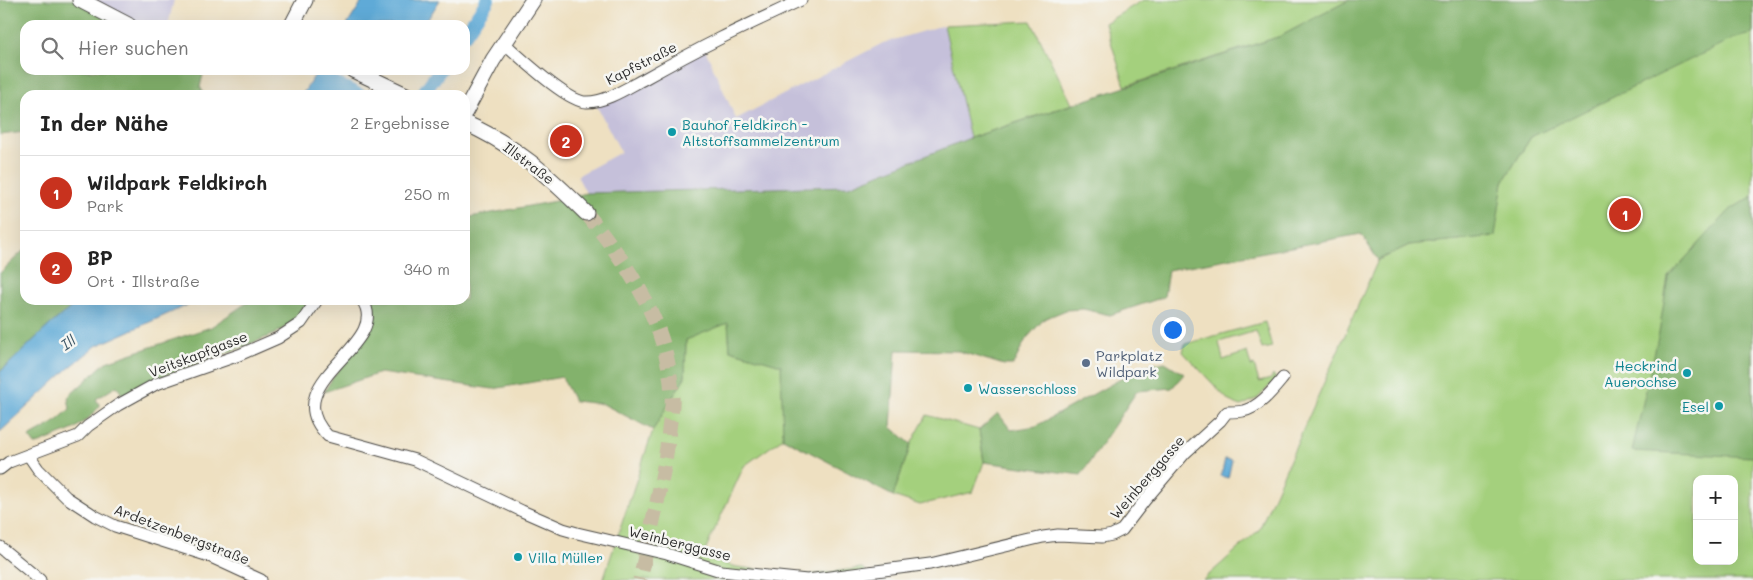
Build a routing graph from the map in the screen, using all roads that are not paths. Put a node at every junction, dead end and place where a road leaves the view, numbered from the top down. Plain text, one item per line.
1 (80, 0) edge
2 (305, 0) edge
3 (533, 0) edge
4 (801, 0) edge
5 (118, 20) edge
6 (295, 20) edge
7 (504, 43) junction
8 (364, 75) edge
9 (395, 90) edge
10 (470, 103) edge
11 (470, 125) edge
12 (586, 213) tunnel mouth
13 (313, 305) edge
14 (365, 305) edge
15 (1283, 378) dead end
16 (29, 456) junction
17 (0, 469) edge
18 (0, 547) edge
19 (40, 580) edge
20 (261, 580) edge

1 - 5 main road
2 - 6 main road
3 - 7 main road
4 - 7 street, Kapfstraße
7 - 10 main road
8 - 9 main road
11 - 12 main road, Illstraße
13 - 16 street, Veitskapfgasse
14 - 15 street, Weinberggasse
16 - 17 street
16 - 20 street, Ardetzenbergstraße
18 - 19 street

